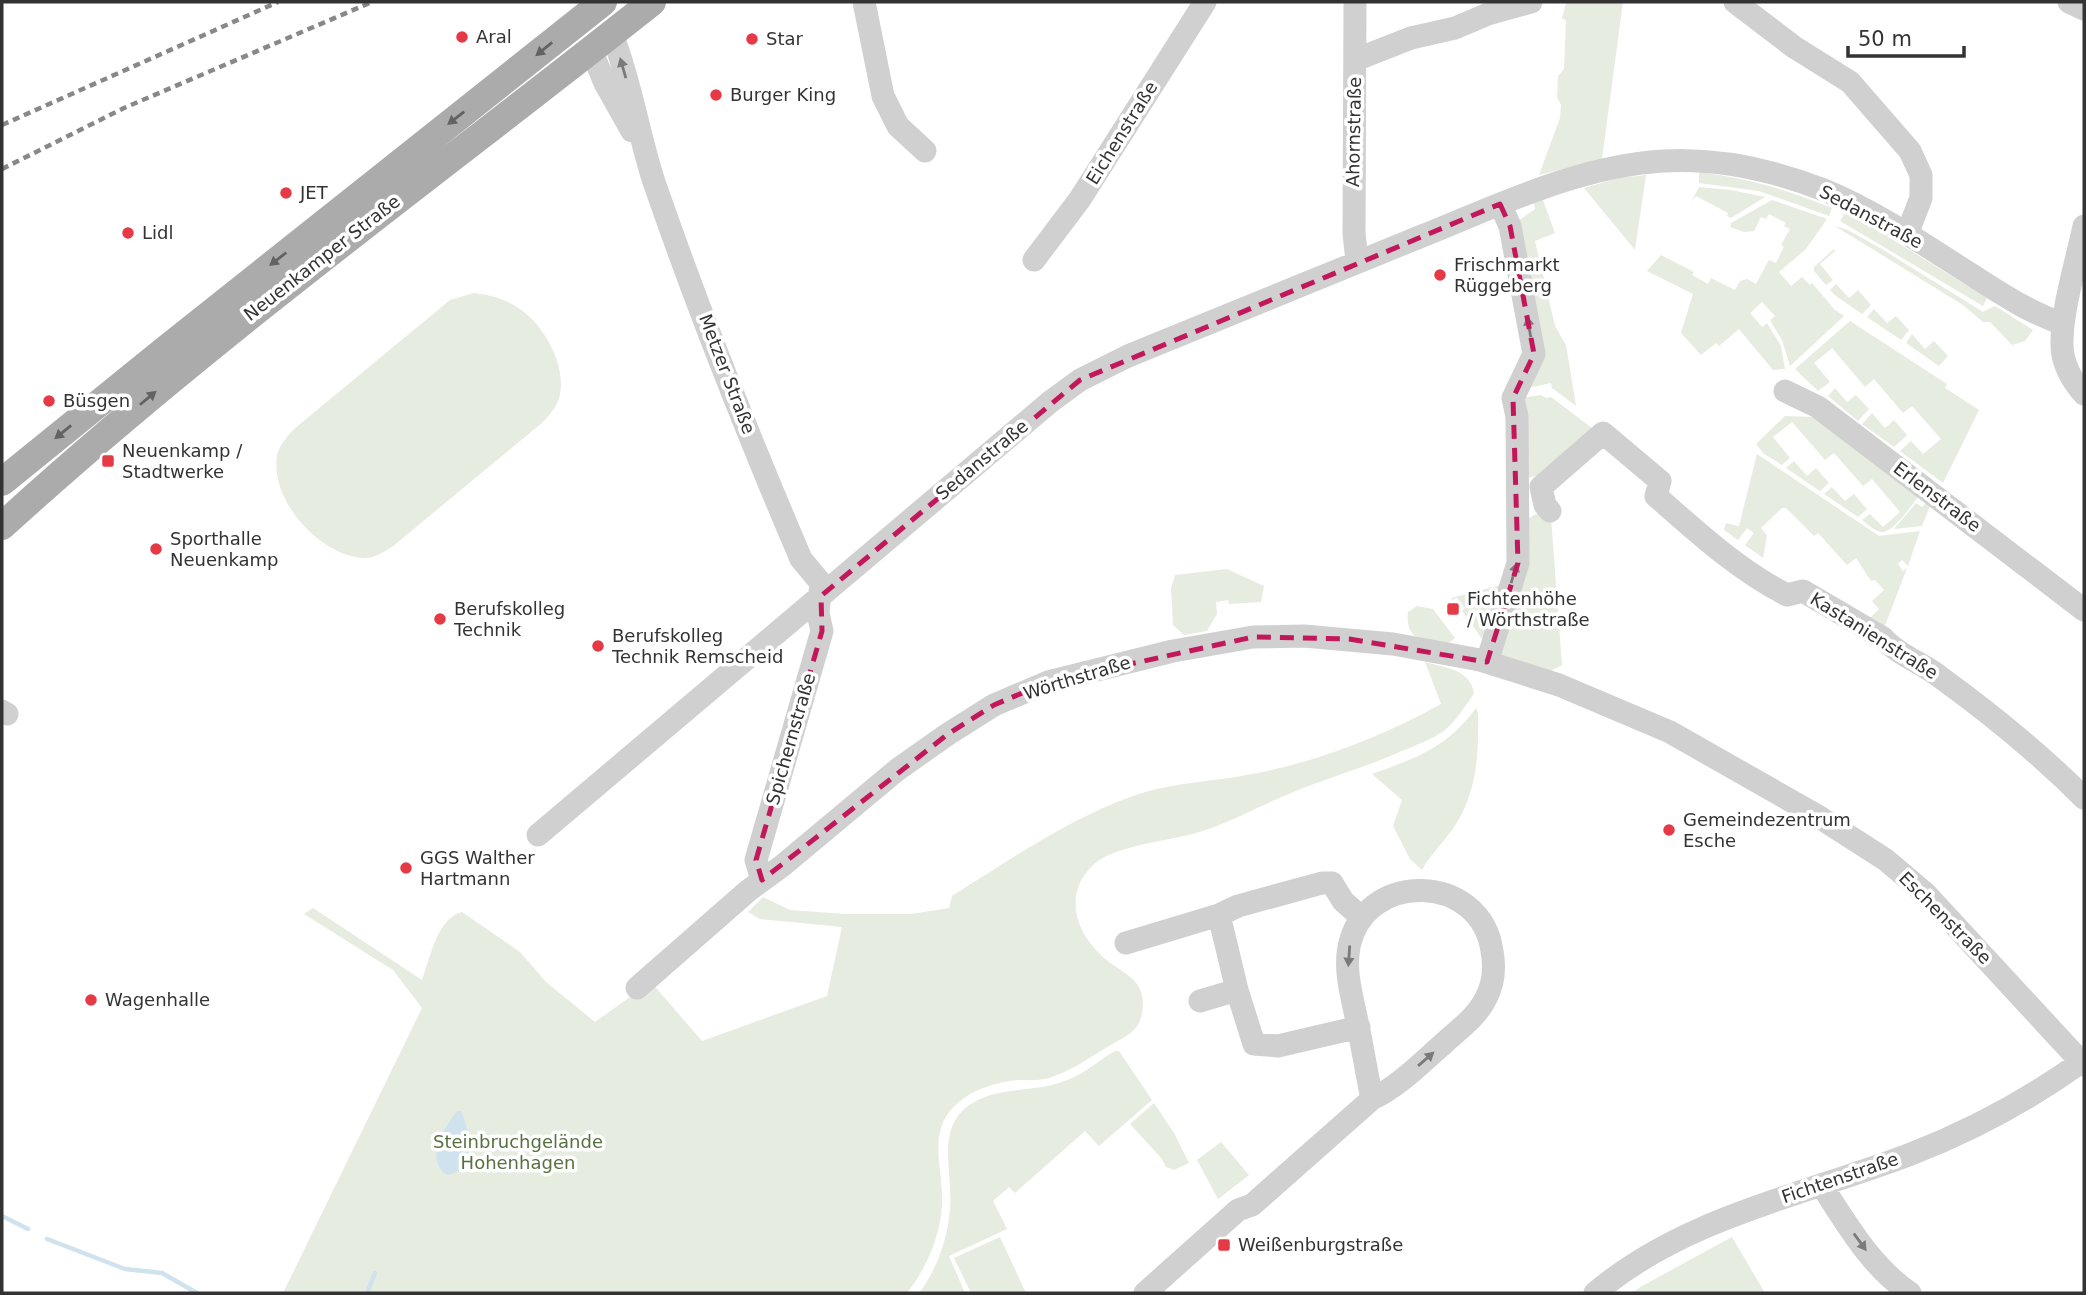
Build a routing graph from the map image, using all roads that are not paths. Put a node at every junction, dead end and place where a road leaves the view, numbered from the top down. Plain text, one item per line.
1 (652, 2) edge
2 (864, 2) edge
3 (1205, 2) edge
4 (1355, 2) edge
5 (1531, 2) edge
6 (1735, 2) edge
7 (2069, 2) edge
8 (2084, 9) edge
9 (593, 10) edge
10 (601, 42) junction
11 (1355, 61) junction
12 (925, 151) dead end
13 (1500, 204) junction
14 (2084, 226) edge
15 (1907, 234) junction
16 (1034, 260) dead end
17 (1357, 262) junction
18 (2063, 324) junction
19 (1785, 391) dead end
20 (2084, 394) edge
21 (2, 482) edge
22 (1550, 511) dead end
23 (2, 526) edge
24 (821, 596) junction
25 (2084, 610) edge
26 (1487, 662) junction
27 (1559, 685) joint
28 (2084, 798) edge
29 (538, 835) dead end
30 (762, 880) junction
31 (1219, 915) junction
32 (1362, 918) junction
33 (1126, 943) dead end
34 (637, 988) dead end
35 (1237, 989) junction
36 (1200, 1001) dead end
37 (1359, 1027) junction
38 (2083, 1062) edge
39 (1372, 1099) junction
40 (1822, 1186) junction
41 (1252, 1205) junction
42 (1145, 1293) edge
43 (1161, 1293) edge
44 (1595, 1293) edge
45 (1910, 1293) edge

1 - 10 main road, Neuenkamper Straße
2 - 12 street
3 - 16 street, Eichenstraße
4 - 11 street, Ahornstraße
5 - 11 street
6 - 15 street
7 - 8 street
9 - 10 main road
9 -> 21 main road, Neuenkamper Straße
23 -> 10 main road, Neuenkamper Straße
10 - 24 street, Metzer Straße
11 - 17 street, Ahornstraße
13 - 15 street, Sedanstraße
13 - 17 street, Sedanstraße
26 -> 13 street
14 - 18 street
15 - 18 street, Sedanstraße
17 - 24 street, Sedanstraße
18 - 20 street
19 - 25 street, Erlenstraße
22 - 28 street, Kastanienstraße
24 - 29 street, Sedanstraße
24 - 30 street, Spichernstraße
26 - 27 street, Wörthstraße
26 - 30 street, Wörthstraße
27 - 38 street, Eschenstraße
30 - 34 street, Wörthstraße
31 - 32 street
31 - 33 street
31 - 35 street
32 -> 37 street
39 -> 32 street
35 - 36 street
35 - 37 street
37 - 39 street
38 - 40 street, Fichtenstraße
39 - 41 street
40 - 44 street, Fichtenstraße
40 -> 45 street
41 - 42 street
41 - 43 street

